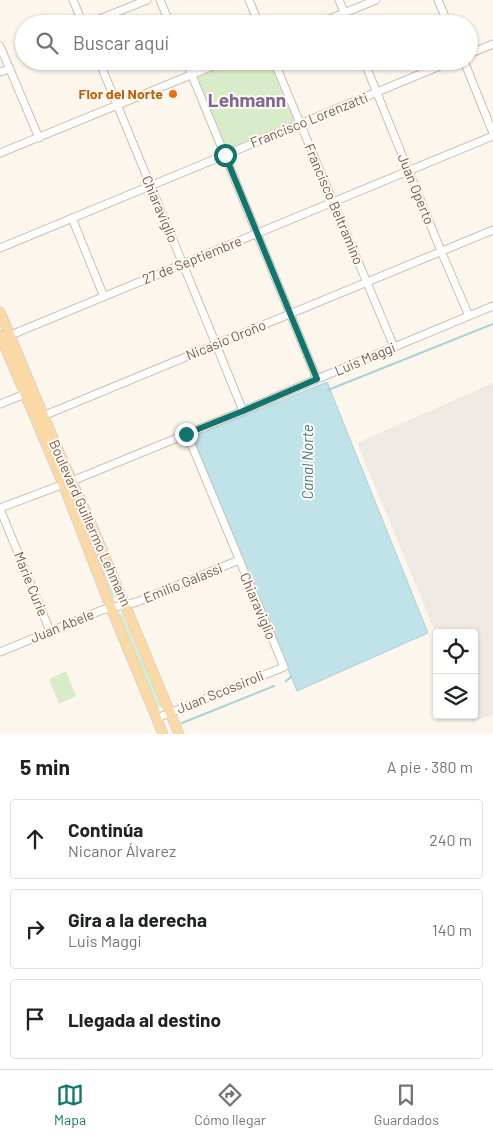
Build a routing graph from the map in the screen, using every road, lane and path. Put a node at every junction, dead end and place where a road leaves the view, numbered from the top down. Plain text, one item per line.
1 (73, 0) edge
2 (147, 0) edge
3 (160, 0) edge
4 (249, 0) edge
5 (339, 0) edge
6 (376, 0) edge
7 (438, 0) edge
8 (344, 13) junction
9 (79, 15) edge
10 (110, 15) edge
11 (166, 15) edge
12 (255, 15) edge
13 (339, 15) edge
14 (444, 15) edge
15 (493, 44) edge
16 (0, 46) edge
17 (478, 50) edge
18 (10, 69) junction
19 (103, 70) edge
20 (190, 70) edge
21 (204, 70) edge
22 (278, 70) edge
23 (368, 70) edge
24 (430, 70) edge
25 (468, 70) edge
26 (0, 72) edge
27 (192, 75) junction
28 (377, 92) junction
29 (117, 105) junction
30 (300, 124) junction
31 (493, 134) edge
32 (39, 138) junction
33 (0, 153) edge
34 (225, 155) junction
35 (409, 171) junction
36 (150, 186) junction
37 (333, 202) junction
38 (72, 218) junction
39 (493, 230) edge
40 (257, 233) junction
41 (0, 248) edge
42 (441, 251) junction
43 (183, 264) junction
44 (366, 282) junction
45 (104, 296) junction
46 (493, 306) edge
47 (0, 312) edge
48 (290, 314) junction
49 (469, 316) junction
50 (4, 337) edge
51 (216, 344) junction
52 (394, 347) junction
53 (317, 379) junction
54 (25, 394) junction
55 (0, 404) edge
56 (243, 411) junction
57 (43, 416) junction
58 (186, 434) junction
59 (67, 483) junction
60 (0, 508) edge
61 (239, 560) junction
62 (126, 605) junction
63 (111, 608) junction
64 (50, 631) junction
65 (0, 652) edge
66 (284, 667) joint
67 (170, 713) junction
68 (157, 718) junction
69 (164, 734) edge
70 (179, 734) edge

1 - 9 street
2 - 10 street
3 - 11 street
4 - 12 street
5 - 8 street
6 - 8 street
7 - 14 street
8 - 13 street
15 - 17 street
16 - 18 street
18 - 26 street
18 - 32 street
19 - 29 street, Chiaraviglio
20 - 27 street
21 - 27 street
22 - 30 street, Francisco Beltramino
23 - 28 street, Juan Operto
24 - 28 street, Francisco Lorenzatti
25 - 31 street
27 - 29 street
27 - 34 street
28 - 30 street, Francisco Lorenzatti
28 - 35 street, Juan Operto
29 - 32 street
29 - 36 street, Chiaraviglio
30 - 34 street, Francisco Lorenzatti
30 - 37 street, Francisco Beltramino
31 - 35 street, 27 de Septiembre
32 - 33 street
34 - 36 street, Francisco Lorenzatti
34 - 40 street
35 - 37 street, 27 de Septiembre
35 - 42 street, Juan Operto
36 - 38 street, Francisco Lorenzatti
36 - 43 street, Chiaraviglio
37 - 40 street, 27 de Septiembre
37 - 44 street, Francisco Beltramino
38 - 41 street, Francisco Lorenzatti
38 - 45 street
39 - 42 street, Nicasio Oroño
40 - 43 street, 27 de Septiembre
40 - 48 street
42 - 44 street, Nicasio Oroño
42 - 49 street, Juan Operto
43 - 45 street, 27 de Septiembre
43 - 51 street, Chiaraviglio
44 - 48 street, Nicasio Oroño
44 - 52 street, Francisco Beltramino
45 - 50 street, 27 de Septiembre
46 - 49 street, Luis Maggi
47 - 50 main road, Boulevard Guillermo Lehmann
48 - 51 street, Nicasio Oroño
48 - 53 street
49 - 52 street, Luis Maggi
50 - 54 main road, Boulevard Guillermo Lehmann
50 - 57 main road, Boulevard Guillermo Lehmann
51 - 56 street, Chiaraviglio
51 - 57 street, Nicasio Oroño
52 - 53 street, Luis Maggi
53 - 56 street, Luis Maggi
54 - 55 street
54 - 59 main road, Boulevard Guillermo Lehmann
56 - 58 street, Luis Maggi
57 - 59 main road, Boulevard Guillermo Lehmann
58 - 59 street, Luis Maggi
58 - 61 street, Chiaraviglio
59 - 60 street, Luis Maggi
59 - 62 main road, Boulevard Guillermo Lehmann
59 - 63 main road, Boulevard Guillermo Lehmann
60 - 64 street, Marie Curie
61 - 62 street, Emilio Galassi
61 - 66 street, Chiaraviglio
62 - 63 street, Juan Abele
62 - 67 main road, Boulevard Guillermo Lehmann
63 - 64 street, Juan Abele
63 - 68 main road, Boulevard Guillermo Lehmann
64 - 65 street, Juan Abele
66 - 67 street, Juan Scossiroli
67 - 68 street, Juan Scossiroli
67 - 70 main road, Boulevard Guillermo Lehmann
68 - 69 main road, Boulevard Guillermo Lehmann

